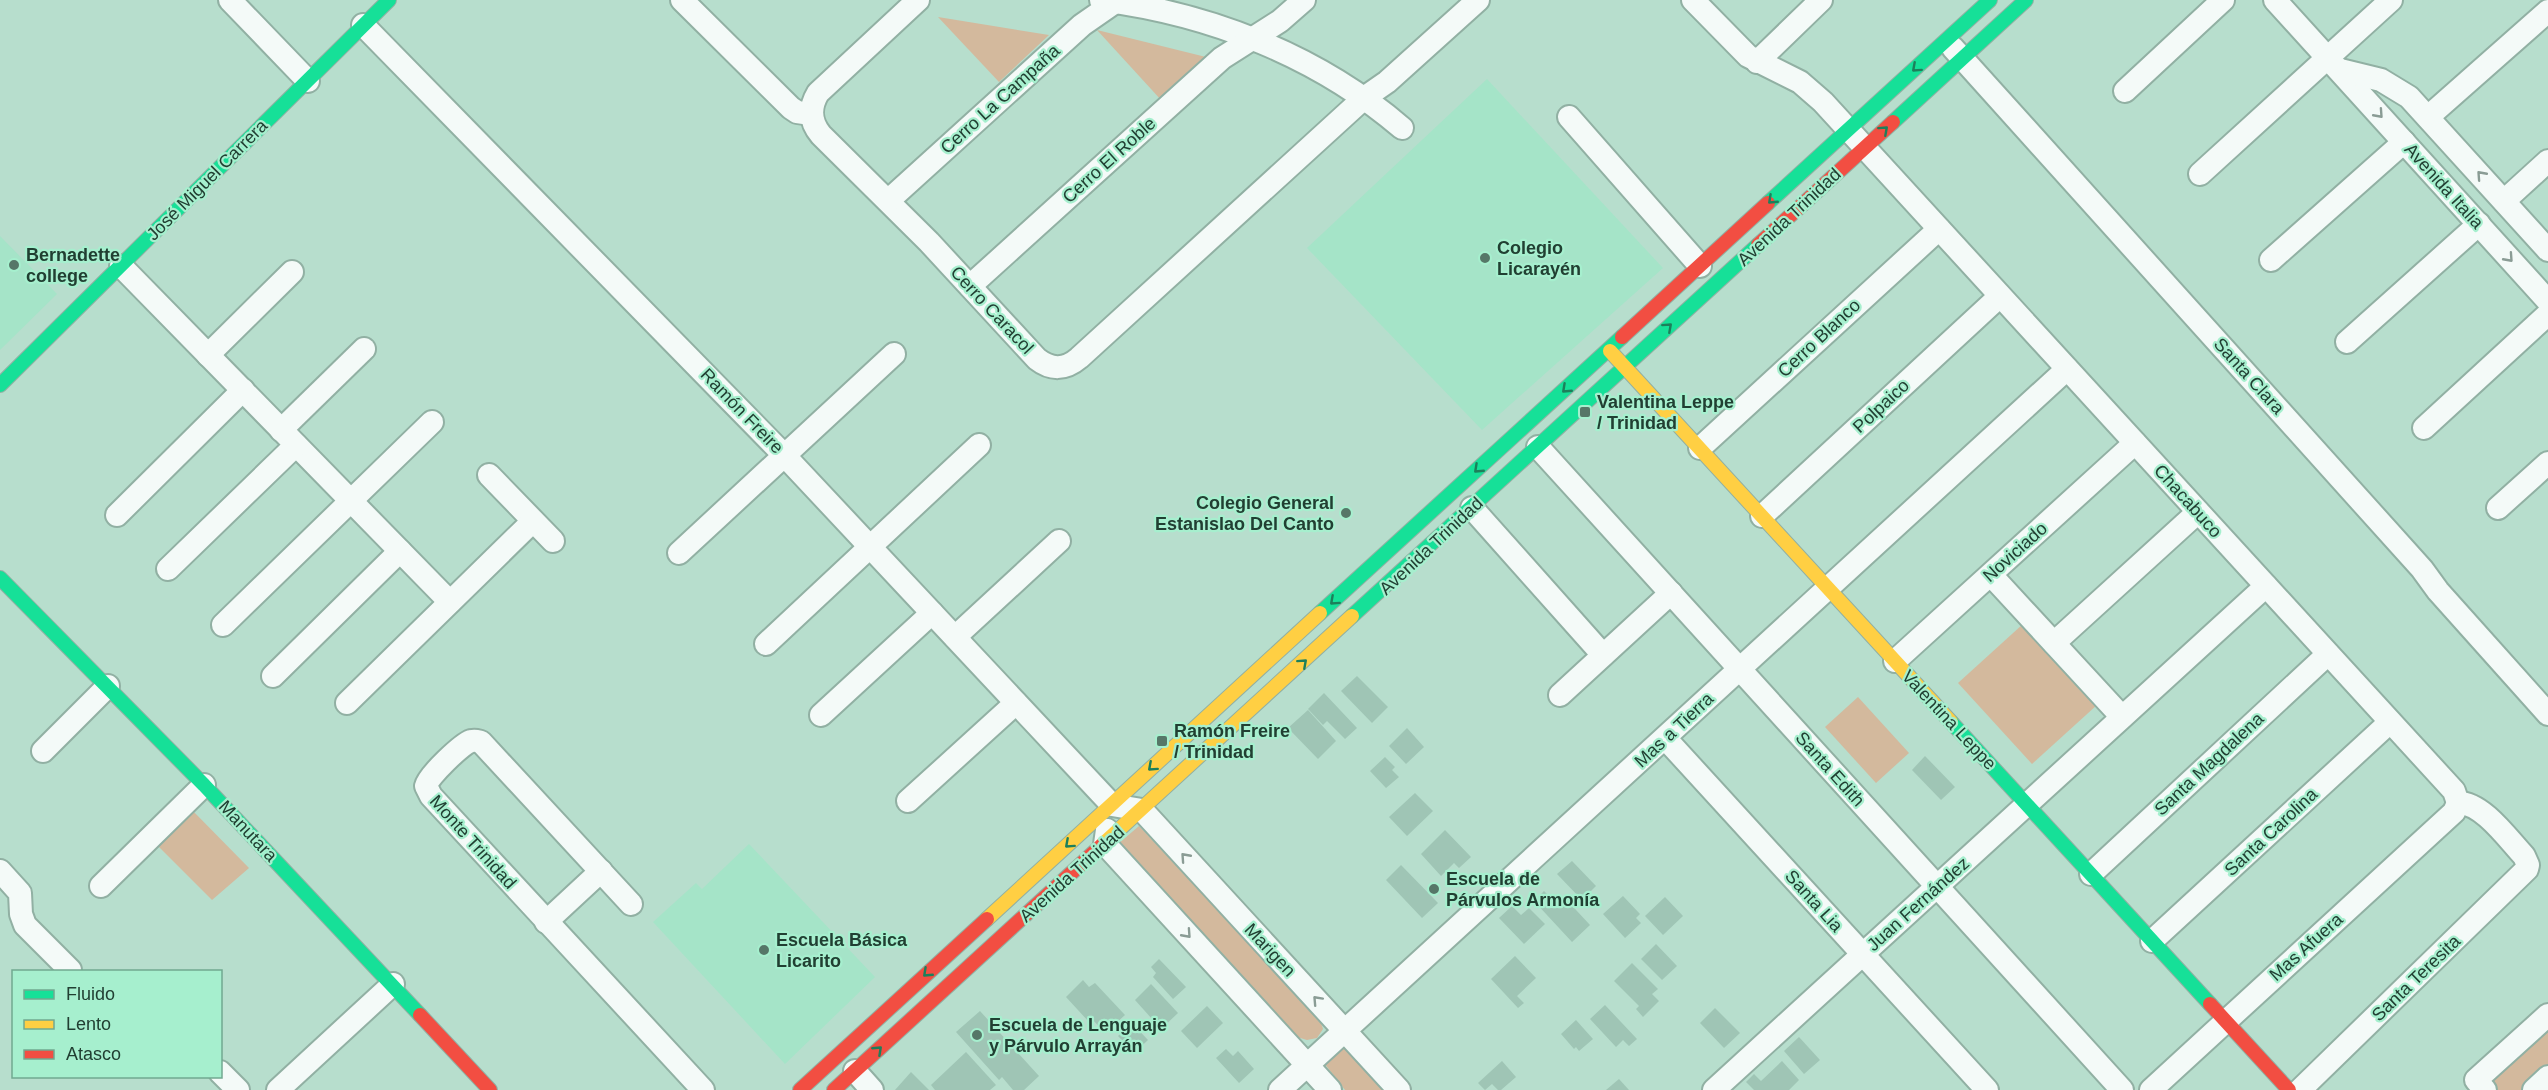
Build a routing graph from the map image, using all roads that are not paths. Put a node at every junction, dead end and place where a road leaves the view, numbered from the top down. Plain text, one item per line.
1 (230, 0) edge
2 (389, 0) edge
3 (682, 0) edge
4 (918, 0) edge
5 (1304, 0) edge
6 (1478, 0) edge
7 (1693, 0) edge
8 (1821, 0) edge
9 (1990, 0) edge
10 (2223, 0) edge
11 (2275, 0) edge
12 (2391, 0) edge
13 (1112, 1) edge
14 (2013, 4) edge
15 (2548, 11) edge
16 (363, 25) junction
17 (1252, 39) junction
18 (1946, 40) junction
19 (1962, 58) junction
20 (1757, 62) junction
21 (2334, 64) junction
22 (308, 81) junction
23 (2125, 91) dead end
24 (1364, 98) junction
25 (811, 114) junction
26 (1569, 117) dead end
27 (2428, 117) junction
28 (1402, 128) dead end
29 (1848, 130) junction
30 (2404, 142) junction
31 (1865, 148) junction
32 (2548, 162) edge
33 (2200, 174) dead end
34 (889, 200) junction
35 (2504, 201) junction
36 (2479, 224) junction
37 (1939, 229) junction
38 (2548, 250) edge
39 (2271, 260) dead end
40 (121, 266) junction
41 (1700, 266) junction
42 (292, 272) dead end
43 (970, 286) junction
44 (2000, 296) junction
45 (2548, 301) edge
46 (2548, 314) edge
47 (2347, 342) dead end
48 (364, 349) dead end
49 (1609, 349) junction
50 (894, 354) dead end
51 (208, 355) junction
52 (1625, 367) junction
53 (2067, 369) junction
54 (0, 385) edge
55 (243, 390) junction
56 (432, 422) dead end
57 (2424, 428) dead end
58 (289, 437) junction
59 (2135, 443) junction
60 (979, 445) dead end
61 (1538, 447) junction
62 (1700, 448) junction
63 (784, 455) junction
64 (2548, 463) edge
65 (489, 476) dead end
66 (351, 501) junction
67 (1472, 508) junction
68 (2498, 508) dead end
69 (2198, 512) junction
70 (117, 515) dead end
71 (1762, 516) junction
72 (533, 521) junction
73 (553, 541) dead end
74 (1059, 541) dead end
75 (869, 546) junction
76 (400, 551) junction
77 (679, 553) dead end
78 (168, 570) dead end
79 (1990, 575) junction
80 (2266, 586) junction
81 (4, 588) edge
82 (1828, 588) junction
83 (1671, 593) junction
84 (450, 602) junction
85 (932, 613) junction
86 (223, 625) dead end
87 (955, 637) junction
88 (2054, 643) junction
89 (766, 644) dead end
90 (2328, 654) junction
91 (1603, 655) junction
92 (1895, 661) junction
93 (1740, 669) junction
94 (273, 676) dead end
95 (108, 686) junction
96 (1560, 694) dead end
97 (347, 703) dead end
98 (1016, 703) junction
99 (2548, 714) edge
100 (821, 715) dead end
101 (2122, 717) junction
102 (2390, 722) junction
103 (1665, 738) junction
104 (43, 751) dead end
105 (204, 785) junction
106 (908, 801) dead end
107 (2458, 803) junction
108 (1112, 805) junction
109 (2027, 805) junction
110 (1142, 810) junction
111 (1105, 844) junction
112 (0, 871) edge
113 (601, 871) junction
114 (2091, 874) junction
115 (102, 886) dead end
116 (1937, 886) junction
117 (631, 904) dead end
118 (546, 922) junction
119 (2152, 941) junction
120 (1863, 954) junction
121 (70, 970) dead end
122 (393, 984) junction
123 (2548, 1015) edge
124 (2226, 1021) junction
125 (1344, 1031) junction
126 (1307, 1065) junction
127 (855, 1071) junction
128 (222, 1074) edge
129 (2548, 1077) edge
130 (2481, 1085) edge
131 (238, 1090) edge
132 (278, 1090) edge
133 (490, 1090) edge
134 (703, 1090) edge
135 (800, 1090) edge
136 (834, 1090) edge
137 (872, 1090) edge
138 (1280, 1090) edge
139 (1330, 1090) edge
140 (1399, 1090) edge
141 (1714, 1090) edge
142 (1987, 1090) edge
143 (2122, 1090) edge
144 (2151, 1090) edge
145 (2289, 1090) edge
146 (2300, 1090) edge
147 (2534, 1090) edge

1 - 22 street
2 - 16 main road, José Miguel Carrera
3 - 25 street
4 - 25 street
5 - 17 street, Cerro El Roble
6 - 24 street, Cerro Caracol
7 - 20 street, Chacabuco
8 - 20 street
9 - 18 main road, Avenida Trinidad
10 - 23 street
11 - 21 street, Avenida Italia
12 - 21 street
13 - 17 street
13 - 34 street, Cerro La Campaña
14 - 19 main road, Avenida Trinidad
15 - 27 street
16 - 22 main road, José Miguel Carrera
16 - 63 street, Ramón Freire
17 - 24 street
17 - 43 street, Cerro El Roble
18 - 19 street, Santa Clara
18 -> 29 main road, Avenida Trinidad
31 -> 19 main road, Avenida Trinidad
19 - 99 street, Santa Clara
20 - 29 street, Chacabuco
21 - 27 street, Avenida Italia
21 -> 30 street, Avenida Italia
21 - 33 street
22 - 40 main road, José Miguel Carrera
24 - 28 street
24 - 43 street, Cerro Caracol
25 - 34 street, Cerro Caracol
26 - 41 street
35 -> 27 street, Avenida Italia
29 - 31 street, Chacabuco
29 -> 41 main road, Avenida Trinidad
30 - 36 street, Avenida Italia
30 - 39 street
31 - 37 street, Chacabuco
52 -> 31 main road, Avenida Trinidad
32 - 35 street
34 - 43 street, Cerro Caracol
35 - 38 street, Avenida Italia
36 -> 45 street, Avenida Italia
36 - 47 street
37 - 44 street, Chacabuco
37 - 62 street, Cerro Blanco
40 - 51 street
40 - 54 main road, José Miguel Carrera
41 - 49 main road, Avenida Trinidad
42 - 51 street
44 - 53 street, Chacabuco
44 - 71 street, Polpaico
46 - 57 street
48 - 58 street
49 - 52 main road, Valentina Leppe
49 -> 108 main road, Avenida Trinidad
50 - 63 street
51 - 55 street
52 - 61 main road, Avenida Trinidad
52 - 62 main road, Valentina Leppe
53 - 59 street, Chacabuco
53 - 82 street, Mas a Tierra
55 - 58 street
55 - 70 street
56 - 66 street
58 - 66 street
58 - 78 street
59 - 69 street, Chacabuco
59 - 79 street, Noviciado
60 - 75 street
61 - 67 main road, Avenida Trinidad
61 - 83 street, Santa Edith
62 - 71 main road, Valentina Leppe
63 - 75 street, Ramón Freire
63 - 77 street
64 - 68 street
65 - 72 street
66 - 76 street
66 - 86 street
67 - 91 street
110 -> 67 main road, Avenida Trinidad
69 - 80 street, Chacabuco
69 - 88 street
71 - 82 main road, Valentina Leppe
72 - 73 street
72 - 84 street
74 - 87 street
75 - 85 street, Ramón Freire
75 - 89 street
76 - 84 street
76 - 94 street
79 - 88 street
79 - 92 street, Noviciado
80 - 90 street, Chacabuco
80 - 101 street, Juan Fernández
81 - 95 main road, Manutara
82 - 92 main road, Valentina Leppe
82 - 93 street, Mas a Tierra
83 - 91 street
83 - 93 street, Santa Edith
84 - 97 street
85 - 87 street, Ramón Freire
85 - 100 street
87 - 98 street, Ramón Freire
88 - 101 street
90 - 102 street, Chacabuco
90 - 114 street, Santa Magdalena
91 - 96 street
92 - 109 main road, Valentina Leppe
93 - 103 street, Mas a Tierra
93 - 116 street, Santa Edith
95 - 104 street
95 - 105 main road, Manutara
98 - 106 street
98 - 108 street, Ramón Freire
101 - 109 street, Juan Fernández
102 - 107 street, Chacabuco
102 - 119 street, Santa Carolina
103 - 120 street, Santa Lia
103 - 125 street, Mas a Tierra
105 - 115 street
105 - 122 main road, Manutara
107 - 124 street, Mas Afuera
107 - 146 street, Santa Teresita
108 - 110 street
108 - 111 street
108 -> 135 main road, Avenida Trinidad
109 - 114 main road, Valentina Leppe
109 - 116 street, Juan Fernández
110 - 111 main road, Avenida Trinidad
125 -> 110 street, Marigen
111 -> 126 street
127 -> 111 main road, Avenida Trinidad
112 - 121 street
113 - 117 street, Monte Trinidad
113 - 118 street
113 - 118 street, Monte Trinidad
114 - 119 main road, Valentina Leppe
116 - 120 street, Juan Fernández
116 - 143 street, Santa Edith
118 - 134 street, Monte Trinidad
119 - 124 main road, Valentina Leppe
120 - 141 street, Juan Fernández
120 - 142 street, Santa Lia
122 - 132 street
122 - 133 main road, Manutara
123 - 130 street
124 - 144 street, Mas Afuera
124 - 145 main road, Valentina Leppe
125 - 126 street, Mas a Tierra
125 - 140 street, Marigen
126 - 138 street, Mas a Tierra
126 - 139 street
127 - 136 main road, Avenida Trinidad
127 - 137 street
128 - 131 street
129 - 147 street

